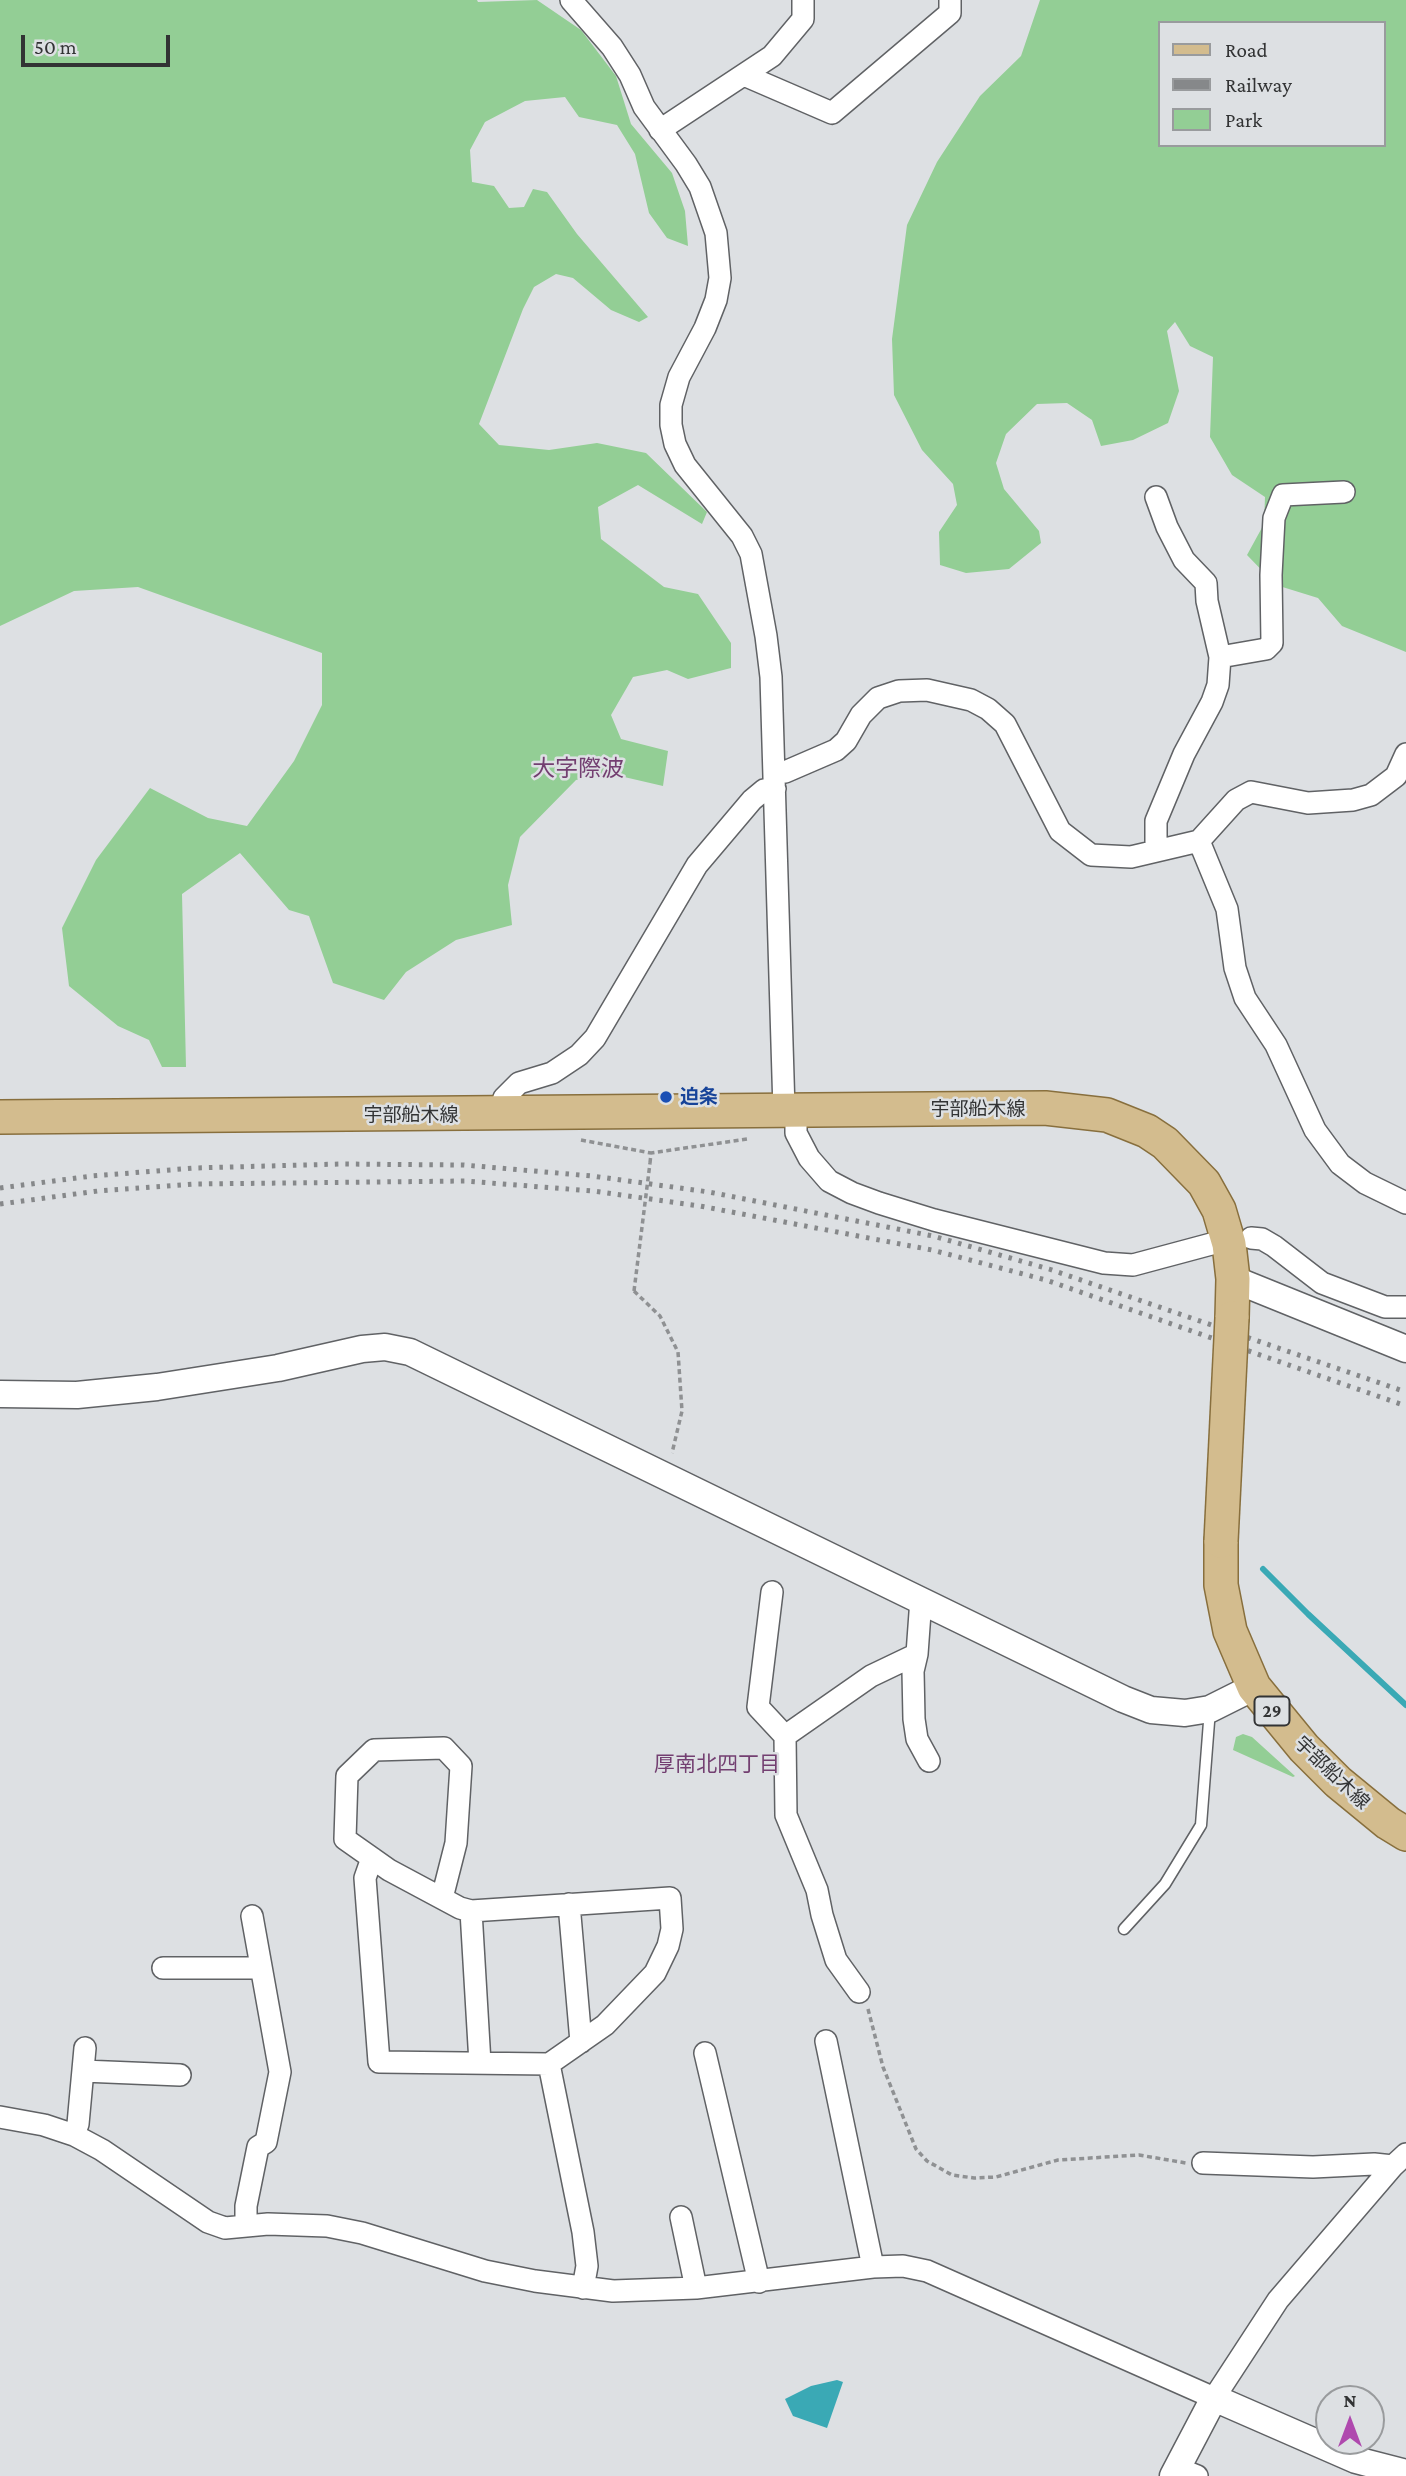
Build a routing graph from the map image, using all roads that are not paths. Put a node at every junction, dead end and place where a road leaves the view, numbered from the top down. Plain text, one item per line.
1 (571, 0) edge
2 (803, 0) edge
3 (950, 0) edge
4 (744, 75) junction
5 (660, 130) junction
6 (1344, 492) dead end
7 (1156, 496) dead end
8 (1220, 657) junction
9 (1406, 754) edge
10 (775, 781) junction
11 (1199, 841) junction
12 (1156, 851) junction
13 (790, 1110) junction
14 (499, 1114) junction
15 (0, 1117) edge
16 (1406, 1203) edge
17 (1251, 1238) dead end
18 (1215, 1243) dead end
19 (1233, 1279) junction
20 (1406, 1307) edge
21 (1406, 1349) edge
22 (0, 1394) edge
23 (772, 1592) dead end
24 (921, 1599) junction
25 (917, 1654) junction
26 (1254, 1687) junction
27 (1210, 1709) junction
28 (785, 1735) junction
29 (929, 1761) dead end
30 (1406, 1834) edge
31 (372, 1858) junction
32 (442, 1898) junction
33 (569, 1904) junction
34 (471, 1911) junction
35 (252, 1916) dead end
36 (1124, 1929) dead end
37 (163, 1968) dead end
38 (261, 1968) junction
39 (859, 1992) road end
40 (826, 2041) dead end
41 (581, 2042) junction
42 (85, 2048) dead end
43 (705, 2053) dead end
44 (480, 2063) junction
45 (549, 2064) junction
46 (83, 2071) junction
47 (180, 2075) dead end
48 (0, 2117) edge
49 (74, 2134) junction
50 (1399, 2160) edge
51 (1203, 2163) road end
52 (681, 2217) dead end
53 (246, 2225) junction
54 (873, 2267) junction
55 (760, 2282) junction
56 (583, 2288) junction
57 (696, 2288) junction
58 (1214, 2398) junction
59 (1182, 2473) edge
60 (1406, 2473) edge

1 - 5 street
2 - 4 street
3 - 4 street
4 - 5 street
5 - 10 street
6 - 8 street
7 - 8 street
8 - 12 street
9 - 11 street
10 - 12 street
10 - 13 street
10 - 14 street
11 - 12 street
11 - 16 street
13 - 14 main road, 宇部船木線 / 29
13 - 18 street
13 - 19 main road, 宇部船木線 / 29
14 - 15 main road, 宇部船木線 / 29
17 - 20 street
19 - 21 street
19 - 26 main road, 宇部船木線 / 29, bridge
22 - 24 street
23 - 28 street
24 - 25 street
24 - 27 street
25 - 28 street
25 - 29 street
26 - 27 street
26 - 30 main road, 宇部船木線 / 29
27 - 36 lane
28 - 39 street
31 - 32 street
31 - 32 street
31 - 44 street
32 - 34 street
33 - 34 street
33 - 41 street
33 - 41 street
34 - 44 street
35 - 38 street
37 - 38 street
38 - 53 street
40 - 54 street
41 - 45 street
42 - 46 street
43 - 55 street
44 - 45 street
45 - 56 street
46 - 47 street
46 - 49 street
48 - 49 street
49 - 53 street
50 - 51 street
50 - 58 street
52 - 57 street
53 - 56 street
54 - 55 street
54 - 58 street
55 - 57 street
56 - 57 street
58 - 59 street
58 - 60 street

